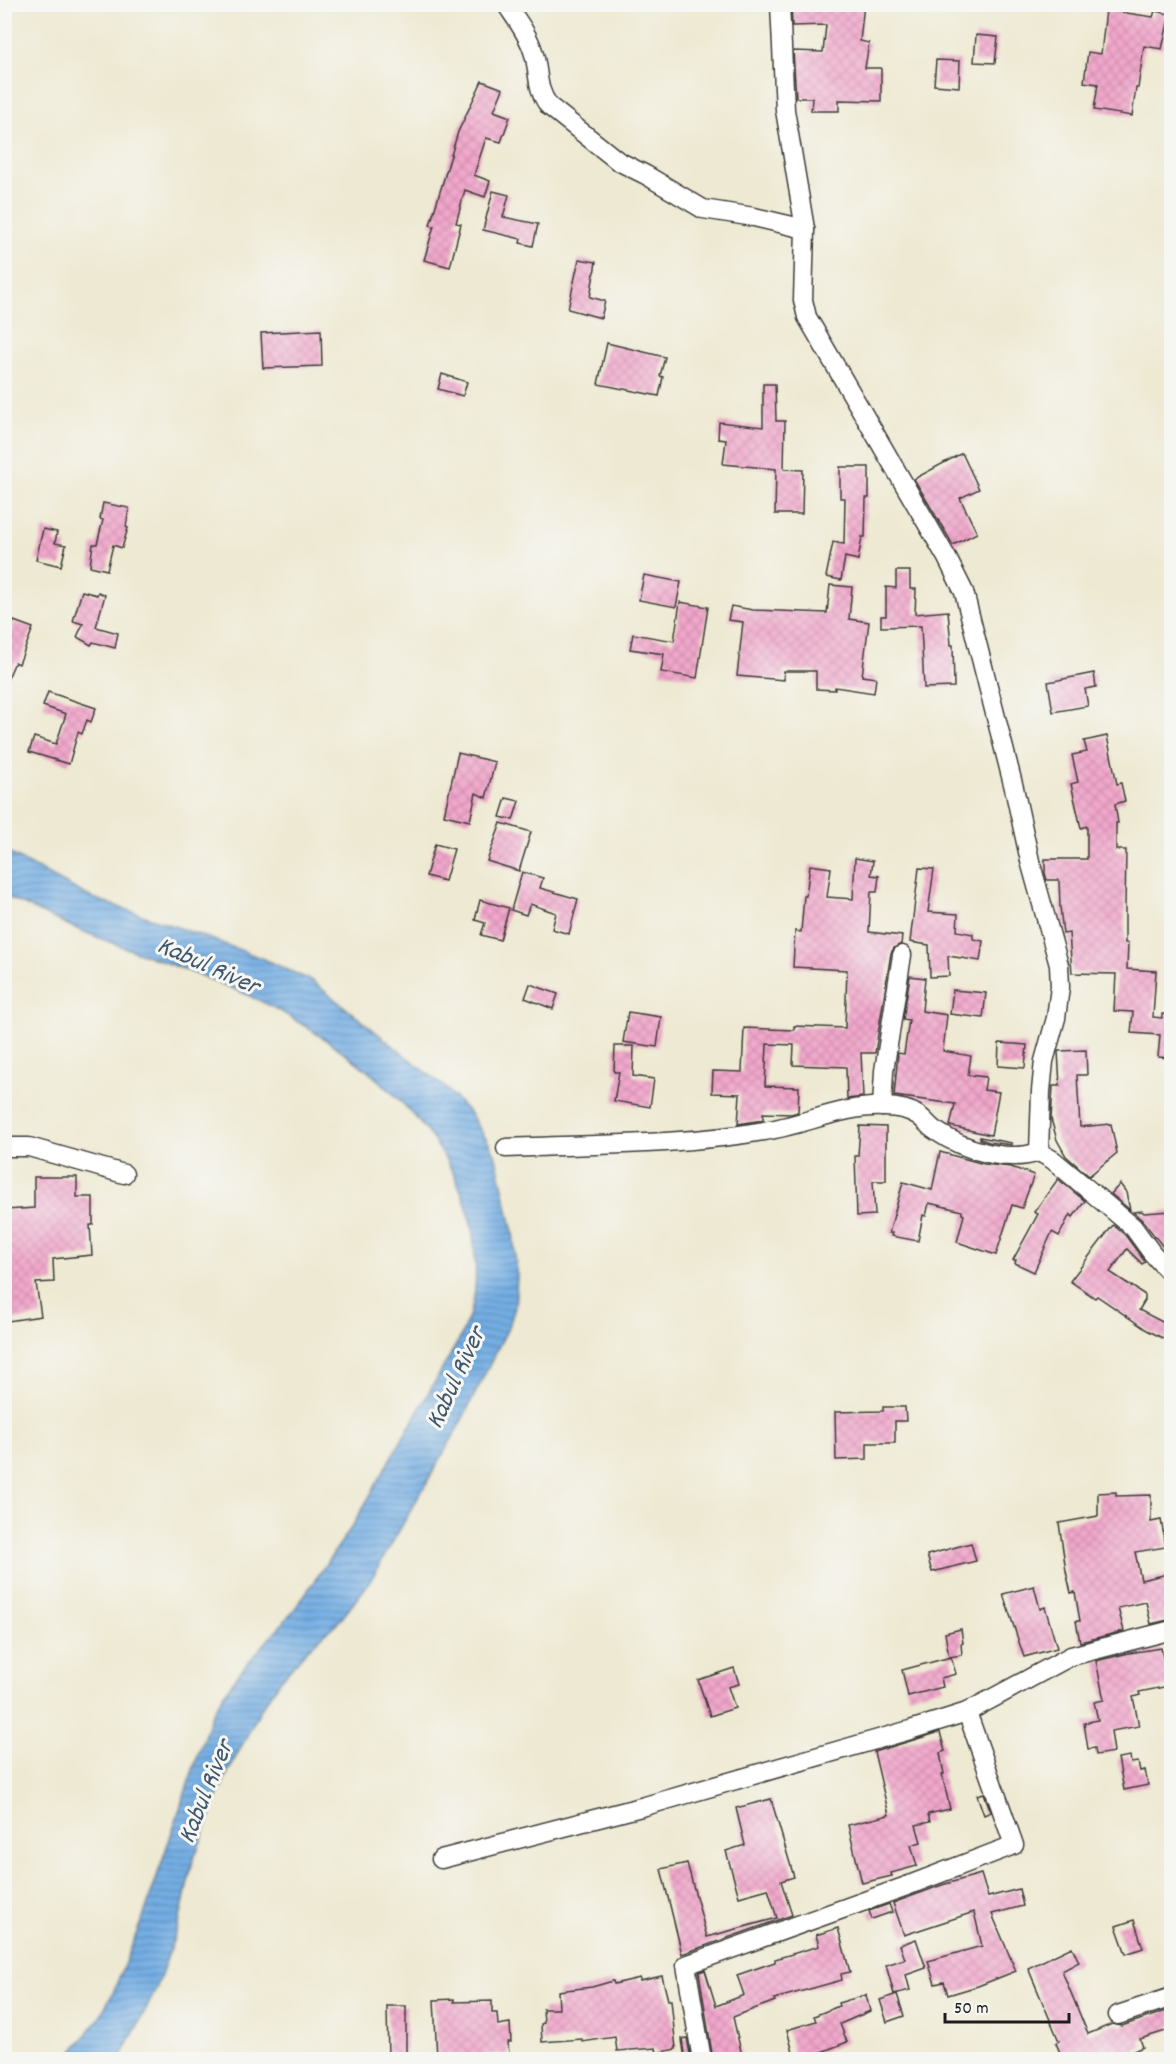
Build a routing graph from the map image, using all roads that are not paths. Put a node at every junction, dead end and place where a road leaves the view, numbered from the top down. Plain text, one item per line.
1 (506, 4) edge
2 (780, 4) edge
3 (805, 229) junction
4 (902, 955) dead end
5 (882, 1107) junction
6 (4, 1147) edge
7 (506, 1148) dead end
8 (1039, 1152) junction
9 (124, 1174) dead end
10 (1172, 1275) edge
11 (1172, 1630) edge
12 (967, 1712) junction
13 (441, 1859) dead end
14 (1172, 1997) edge
15 (1118, 2015) dead end
16 (702, 2060) edge

1 - 3 street
2 - 3 street
3 - 8 street
4 - 5 street
5 - 7 street
5 - 8 street
6 - 9 street
8 - 10 street
11 - 12 street
12 - 13 street
12 - 16 street
14 - 15 street

